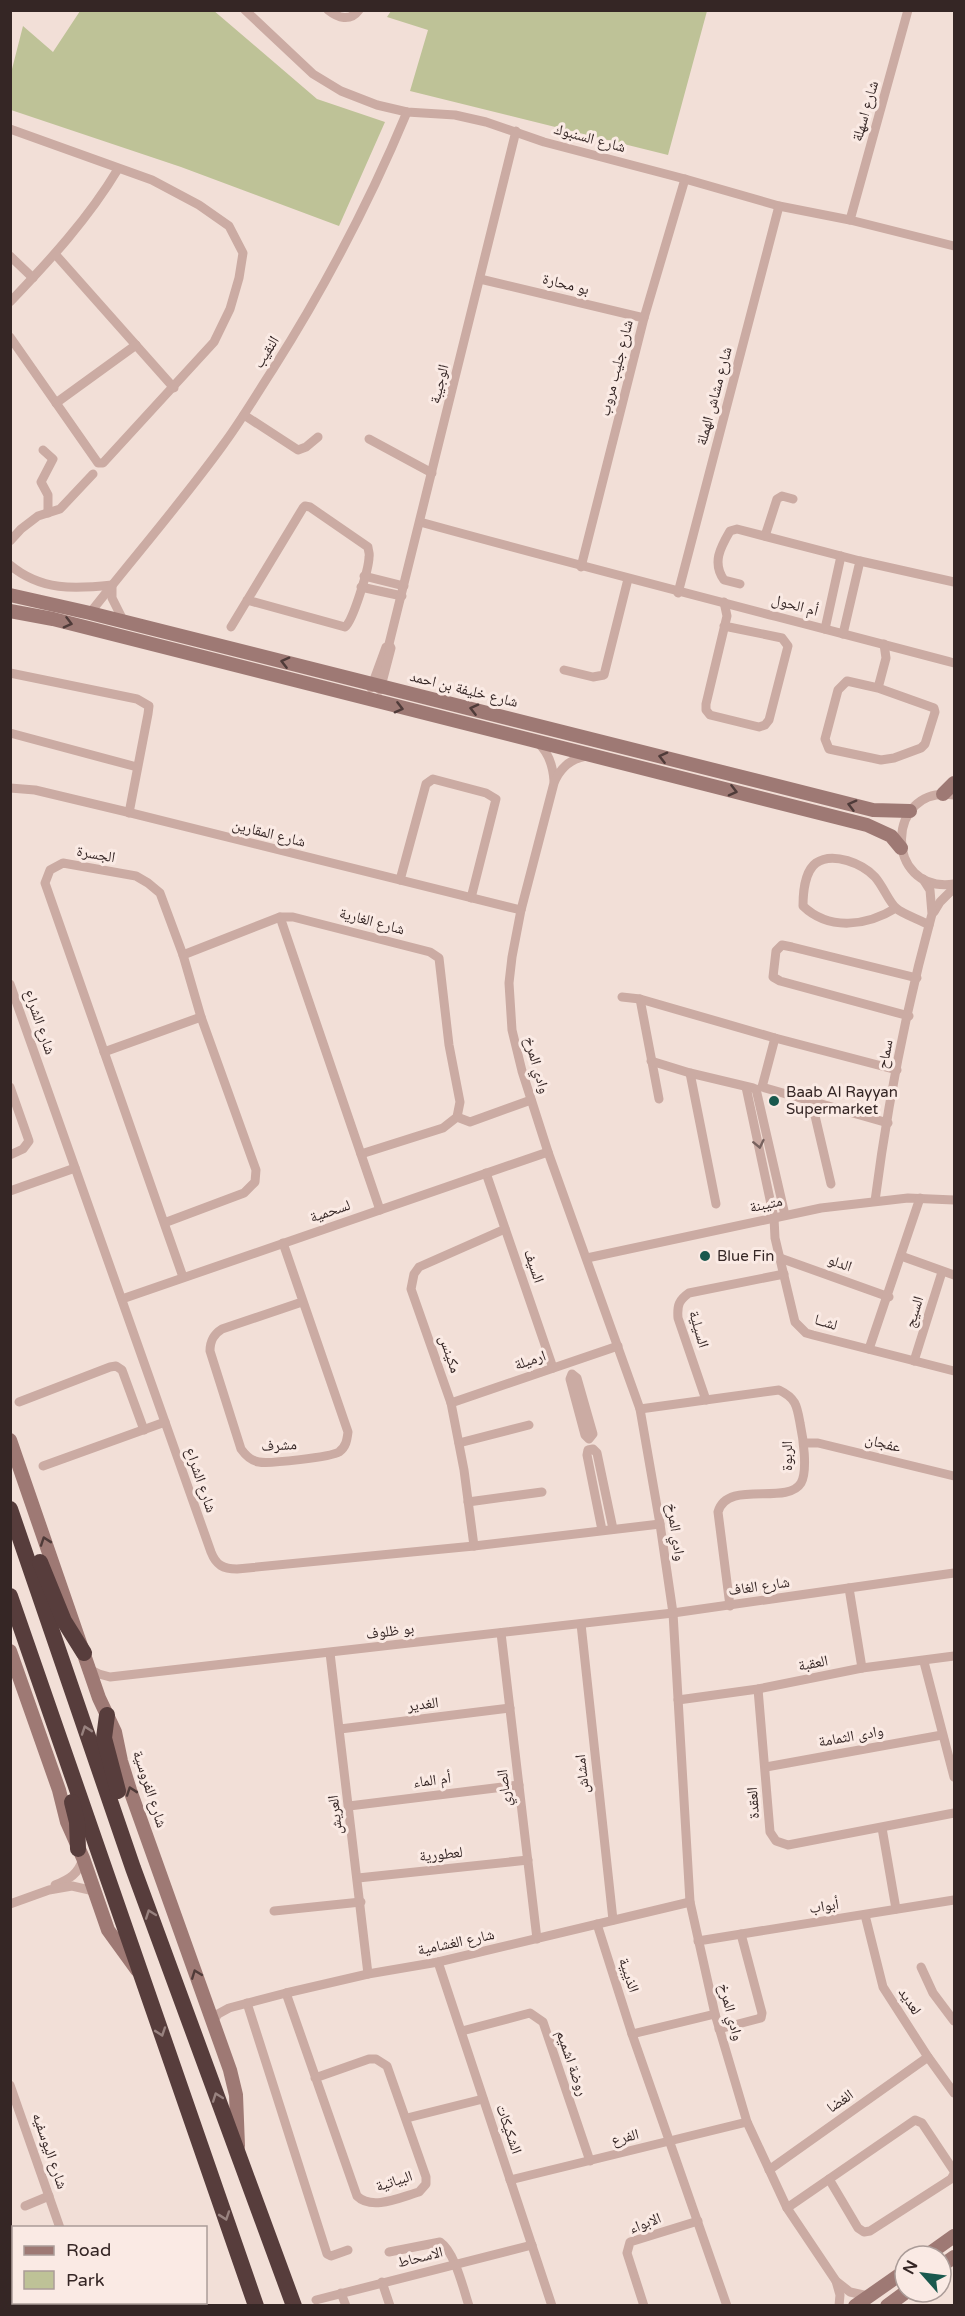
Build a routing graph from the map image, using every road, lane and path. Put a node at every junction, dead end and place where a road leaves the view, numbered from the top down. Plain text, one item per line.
1 (245, 10) edge
2 (328, 10) edge
3 (358, 10) edge
4 (909, 10) edge
5 (407, 112) junction
6 (10, 129) edge
7 (516, 131) junction
8 (118, 169) junction
9 (685, 178) junction
10 (779, 206) junction
11 (850, 220) junction
12 (954, 246) edge
13 (55, 254) junction
14 (10, 256) edge
15 (33, 278) junction
16 (480, 279) junction
17 (10, 302) edge
18 (644, 318) junction
19 (10, 337) edge
20 (136, 345) junction
21 (174, 388) junction
22 (56, 403) junction
23 (244, 415) junction
24 (318, 437) dead end
25 (369, 439) dead end
26 (43, 450) dead end
27 (432, 473) junction
28 (93, 474) dead end
29 (793, 499) dead end
30 (48, 513) junction
31 (420, 522) junction
32 (10, 523) edge
33 (21, 529) junction
34 (765, 536) junction
35 (11, 539) edge
36 (841, 556) junction
37 (860, 561) junction
38 (10, 565) edge
39 (581, 567) junction
40 (364, 576) junction
41 (628, 579) junction
42 (954, 582) edge
43 (740, 584) dead end
44 (112, 585) junction
45 (404, 586) junction
46 (361, 587) junction
47 (678, 593) junction
48 (11, 595) edge
49 (402, 596) junction
50 (248, 600) junction
51 (724, 602) junction
52 (10, 611) edge
53 (90, 612) junction
54 (124, 622) junction
55 (724, 626) junction
56 (231, 627) dead end
57 (825, 629) junction
58 (843, 634) junction
59 (884, 645) junction
60 (954, 663) edge
61 (564, 670) dead end
62 (10, 673) edge
63 (377, 684) junction
64 (878, 688) junction
65 (371, 701) junction
66 (10, 733) edge
67 (536, 741) junction
68 (595, 756) junction
69 (137, 767) junction
70 (554, 783) junction
71 (954, 783) edge
72 (10, 788) edge
73 (949, 794) edge
74 (126, 812) junction
75 (910, 812) junction
76 (901, 848) junction
77 (923, 879) junction
78 (400, 880) junction
79 (954, 886) edge
80 (471, 898) junction
81 (896, 908) junction
82 (521, 910) junction
83 (932, 914) junction
84 (280, 917) junction
85 (929, 925) junction
86 (183, 955) junction
87 (917, 978) junction
88 (10, 984) edge
89 (622, 997) dead end
90 (640, 999) junction
91 (909, 1016) junction
92 (201, 1017) junction
93 (775, 1038) junction
94 (104, 1052) junction
95 (651, 1061) junction
96 (897, 1070) junction
97 (690, 1073) junction
98 (10, 1087) edge
99 (755, 1088) junction
100 (659, 1099) dead end
101 (531, 1100) junction
102 (812, 1102) junction
103 (457, 1117) junction
104 (888, 1123) junction
105 (548, 1152) junction
106 (361, 1154) junction
107 (10, 1155) edge
108 (75, 1167) junction
109 (486, 1173) junction
110 (831, 1184) dead end
111 (10, 1191) edge
112 (920, 1198) junction
113 (954, 1200) edge
114 (875, 1202) junction
115 (716, 1204) dead end
116 (380, 1210) junction
117 (785, 1215) junction
118 (774, 1218) junction
119 (164, 1223) junction
120 (505, 1229) junction
121 (283, 1243) junction
122 (901, 1256) junction
123 (587, 1258) junction
124 (780, 1258) junction
125 (942, 1272) junction
126 (784, 1274) junction
127 (954, 1275) edge
128 (183, 1277) junction
129 (889, 1297) junction
130 (122, 1299) junction
131 (302, 1302) junction
132 (618, 1346) junction
133 (870, 1349) junction
134 (914, 1361) junction
135 (567, 1363) junction
136 (553, 1368) junction
137 (954, 1371) edge
138 (706, 1400) junction
139 (19, 1402) dead end
140 (452, 1403) junction
141 (640, 1410) junction
142 (584, 1417) dead end
143 (165, 1422) junction
144 (529, 1425) dead end
145 (144, 1430) junction
146 (10, 1440) edge
147 (459, 1443) junction
148 (804, 1443) junction
149 (43, 1466) dead end
150 (954, 1476) edge
151 (542, 1492) dead end
152 (607, 1497) junction
153 (596, 1499) junction
154 (10, 1501) edge
155 (468, 1502) junction
156 (10, 1509) edge
157 (660, 1524) junction
158 (613, 1529) junction
159 (602, 1530) junction
160 (474, 1546) junction
161 (954, 1573) edge
162 (849, 1588) junction
163 (10, 1596) edge
164 (730, 1606) junction
165 (673, 1613) junction
166 (581, 1624) junction
167 (501, 1633) junction
168 (10, 1651) edge
169 (330, 1653) junction
170 (954, 1656) edge
171 (86, 1661) junction
172 (33, 1662) junction
173 (924, 1662) junction
174 (862, 1668) junction
175 (110, 1677) junction
176 (758, 1689) junction
177 (99, 1698) junction
178 (678, 1701) junction
179 (510, 1708) junction
180 (106, 1715) junction
181 (339, 1729) junction
182 (942, 1735) junction
183 (766, 1767) junction
184 (954, 1778) edge
185 (519, 1785) junction
186 (349, 1806) junction
187 (954, 1813) edge
188 (882, 1828) junction
189 (80, 1854) junction
190 (129, 1854) junction
191 (528, 1860) junction
192 (358, 1878) junction
193 (49, 1890) junction
194 (94, 1891) junction
195 (954, 1900) edge
196 (360, 1902) junction
197 (690, 1902) junction
198 (10, 1904) edge
199 (896, 1909) junction
200 (274, 1911) dead end
201 (865, 1915) junction
202 (613, 1920) junction
203 (597, 1924) junction
204 (741, 1934) junction
205 (537, 1939) junction
206 (698, 1941) junction
207 (438, 1962) junction
208 (921, 1967) dead end
209 (368, 1974) junction
210 (142, 1977) junction
211 (286, 1993) junction
212 (207, 2003) junction
213 (247, 2003) junction
214 (229, 2008) junction
215 (714, 2014) junction
216 (214, 2020) junction
217 (951, 2023) edge
218 (719, 2029) junction
219 (462, 2031) junction
220 (632, 2034) junction
221 (928, 2057) junction
222 (315, 2078) junction
223 (10, 2085) edge
224 (954, 2093) edge
225 (483, 2099) junction
226 (407, 2118) junction
227 (747, 2122) junction
228 (670, 2141) junction
229 (238, 2152) junction
230 (590, 2161) junction
231 (769, 2170) junction
232 (954, 2172) edge
233 (829, 2179) junction
234 (510, 2180) junction
235 (49, 2196) junction
236 (25, 2206) dead end
237 (787, 2208) junction
238 (698, 2222) junction
239 (59, 2226) edge
240 (532, 2245) junction
241 (348, 2250) dead end
242 (389, 2252) dead end
243 (242, 2263) junction
244 (454, 2264) junction
245 (893, 2279) edge
246 (836, 2281) junction
247 (382, 2282) junction
248 (341, 2293) junction
249 (868, 2296) junction
250 (316, 2300) dead end
251 (256, 2306) edge
252 (268, 2306) edge
253 (294, 2306) edge
254 (346, 2306) edge
255 (390, 2306) edge
256 (469, 2306) edge
257 (552, 2306) edge
258 (644, 2306) edge
259 (727, 2306) edge
260 (839, 2306) edge
261 (855, 2306) edge

1 - 5 street, شارع السنبوك
2 - 3 street
4 - 11 street, شارع اسهلة
5 - 7 street, شارع السنبوك
5 - 23 street, النقيب
6 - 8 street
7 - 9 street, شارع السنبوك
7 - 16 street, الوجيبة
8 - 13 street
8 - 21 street
9 - 10 street, شارع السنبوك
9 - 18 street, شارع جليب مروب
10 - 11 street, شارع السنبوك
10 - 47 street, شارع مشاش الهملة
11 - 12 street, شارع السنبوك
13 - 15 street
13 - 20 street
14 - 15 street
15 - 17 street
16 - 18 street, بو محارة
16 - 27 street, الوجيبة
18 - 39 street, شارع جليب مروب
19 - 22 street
20 - 21 street
20 - 22 street
21 - 22 street
23 - 24 street
23 - 44 street, النقيب
25 - 27 street
26 - 30 street
27 - 31 street, الوجيبة
28 - 30 street
29 - 34 street
30 - 33 street
31 - 39 street, أم الحول
31 - 45 street, الوجيبة
32 - 33 street
33 - 35 street
34 - 36 street
34 - 43 street
36 - 37 street
36 - 57 street
37 - 42 street
37 - 58 street
38 - 44 street
39 - 41 street, أم الحول
40 - 45 street
40 - 46 street
40 - 50 street
41 - 47 street, أم الحول
41 - 61 street
44 - 53 street, النقيب
44 - 54 street
45 - 49 street, الوجيبة
46 - 49 street
46 - 50 street
47 - 51 street, أم الحول
48 - 53 street, شارع خليفة بن احمد
49 - 63 street, الوجيبة
50 - 56 street
51 - 55 street
51 - 57 street, أم الحول
52 -> 65 street
53 - 54 street, شارع خليفة بن احمد
63 -> 54 street, شارع خليفة بن احمد
55 - 55 street
57 - 58 street, أم الحول
58 - 59 street, أم الحول
59 - 60 street, أم الحول
59 - 64 street
62 - 69 street
63 - 65 street, الوجيبة
75 -> 63 street, شارع خليفة بن احمد
64 - 64 street
65 -> 67 street
66 - 69 street
67 - 68 street
67 - 70 street, وادي المرخ
68 - 70 street, وادي المرخ
68 -> 76 street
69 - 74 street
70 - 82 street, وادي المرخ
71 - 73 street
72 - 74 street, شارع المقارين
73 - 75 street
74 - 78 street, شارع المقارين
75 - 76 street
76 - 77 street
77 - 79 street
77 - 83 street, سماح
78 - 80 street, شارع المقارين
78 - 80 street
79 - 83 street, سماح
80 - 82 street, شارع المقارين
81 - 81 street
81 - 85 street
82 - 101 street, وادي المرخ
83 - 85 street, سماح
84 - 86 street
84 - 103 street, شارع الغارية
84 - 106 street
85 - 87 street, سماح
86 - 92 street, الجسرة
86 - 94 street, الجسرة
87 - 91 street, سماح
87 - 91 street
88 - 108 street, شارع الشراع
89 - 90 street
90 - 93 street
90 - 95 street
91 - 96 street, سماح
92 - 94 street
92 - 119 street, الجسرة
93 - 96 street
93 - 99 street
94 - 119 street, الجسرة
95 - 97 street
95 - 100 street
96 - 104 street, سماح
97 - 99 street
97 - 115 street
98 - 107 street
99 - 102 street
99 - 117 street
99 -> 118 street, لشــا
101 - 103 street
101 - 105 street, وادي المرخ
102 - 104 street
102 - 110 street
103 - 106 street
104 - 114 street, سماح
105 - 109 street, لسحمية
105 - 123 street, وادي المرخ
106 - 116 street
108 - 111 street
108 - 130 street, شارع الشراع
109 - 116 street, لسحمية
109 - 120 street, السيف
112 - 113 street, متيبنة
112 - 114 street, متيبنة
112 - 122 street
114 - 117 street, متيبنة
116 - 121 street, لسحمية
117 - 118 street, متيبنة
118 - 123 street, متيبنة
118 - 124 street, لشــا
119 - 128 street, الجسرة
120 - 136 street, السيف
120 - 140 street, مكينس
121 - 128 street, لسحمية
121 - 131 street, مشرف
122 - 125 street
122 - 129 street
123 - 132 street, وادي المرخ
124 - 126 street, لشــا
124 - 129 street, الدلو
125 - 127 street
125 - 134 street, السيج
126 - 133 street, لشــا
126 - 138 street, السيلية
128 - 130 street, لسحمية
129 - 133 street
130 - 143 street, شارع الشراع
131 - 131 street, مشرف
132 - 135 street, ارميلة
132 - 141 street, وادي المرخ
133 - 134 street, لشــا
134 - 137 street, لشــا
135 - 136 street, ارميلة
135 - 142 street
136 - 140 street, ارميلة
138 - 141 street, الربوة
138 - 148 street, الربوة
139 - 145 street
140 - 147 street, مكينس
141 - 157 street, وادي المرخ
143 - 145 street
143 - 160 street, شارع الشراع
144 - 147 street
145 - 149 street
171 -> 146 street, شارع الفروسية
147 - 155 street, مكينس
148 - 150 street, عفجان
148 - 164 street, الربوة
151 - 155 street
152 - 153 street
152 - 153 street
152 - 158 street
153 - 159 street
154 - 171 highway
155 - 160 street, مكينس
190 -> 156 highway, شارع الفروسية
157 - 158 street, شارع الشراع
157 - 165 street, وادي المرخ
158 - 159 street, شارع الشراع
159 - 160 street, شارع الشراع
161 - 162 street, شارع الغاف
162 - 164 street, شارع الغاف
162 - 174 street
163 - 172 highway
164 - 165 street, شارع الغاف
165 - 166 street, بو ظلوف
165 - 178 street, وادي المرخ
166 - 167 street, بو ظلوف
166 - 202 street, امشاش
167 - 169 street, بو ظلوف
167 - 179 street, الصاري
168 - 189 street
169 - 175 street, بو ظلوف
169 - 181 street, العريش
170 - 173 street, العقبة
171 - 175 street, بو ظلوف
171 - 177 street, شارع الفروسية
172 - 189 highway
172 - 210 highway
173 - 174 street, العقبة
173 - 182 street
174 - 176 street, العقبة
175 - 177 street
176 - 178 street, العقبة
176 - 183 street, العقدة
177 - 180 street, شارع الفروسية
178 - 197 street, وادي المرخ
179 - 181 street, الغدير
179 - 185 street, الصاري
180 - 190 highway
212 -> 180 street, شارع الفروسية
181 - 186 street, العريش
182 - 183 street, وادى الثمامة
182 - 184 street
183 - 188 street, العقدة
185 - 186 street, أم الماء
185 - 191 street, الصاري
186 - 192 street, العريش
187 - 188 street, العقدة
188 - 199 street
189 - 193 street
189 - 194 street
229 -> 190 highway, شارع الفروسية
191 - 192 street, لعطورية
191 - 205 street, الصاري
192 - 196 street, العريش
193 - 194 street
193 - 198 street
194 - 210 street
195 - 199 street, أبواب
196 - 200 street
196 - 209 street, العريش
197 - 202 street, شارع الغشامية
197 - 206 street, وادي المرخ
199 - 201 street, أبواب
201 - 204 street, أبواب
201 - 221 street, لعديد
202 - 203 street, شارع الغشامية
203 - 205 street, شارع الغشامية
203 - 220 street, الذيبية
204 - 206 street, أبواب
204 - 218 street
205 - 207 street, شارع الغشامية
206 - 215 street, وادي المرخ
207 - 209 street, شارع الغشامية
207 - 219 street, الشكيكات
208 - 217 street
209 - 211 street, شارع الغشامية
210 -> 243 highway
211 - 213 street, شارع الغشامية
211 - 222 street, البياتية
212 - 214 street, شارع الغشامية
212 - 216 street, شارع الفروسية
213 - 214 street, شارع الغشامية
213 - 241 street
214 - 216 street, شارع الغشامية
215 - 218 street, وادي المرخ
215 - 220 street
216 - 229 street, شارع الفروسية
218 - 227 street, وادي المرخ
219 - 225 street, الشكيكات
219 - 230 street, روضة اشميم
220 - 228 street, الذيبية
221 - 224 street, لعديد
221 - 231 street, الغضا
222 - 226 street, البياتية
222 - 226 street, البياتية
223 - 235 street, شارع اليوسفيه
225 - 226 street
225 - 234 street, الشكيكات
227 - 228 street, الفرع
227 - 231 street, وادي المرخ
228 - 230 street, الفرع
228 - 238 street
229 - 253 highway, شارع الفروسية
230 - 234 street, الفرع
231 - 237 street, وادي المرخ
232 - 233 street
232 - 233 street
233 - 237 street
234 - 240 street, الشكيكات
235 - 236 street
235 - 239 street, شارع اليوسفيه
237 - 246 street, وادي المرخ
238 - 258 street, الابواء
238 - 259 street
240 - 244 street, الاسحاط
240 - 257 street, الشكيكات
242 - 244 street
243 - 251 highway
243 - 252 highway
244 - 247 street, الاسحاط
244 - 256 street
245 - 249 street
246 - 249 street, وادي المرخ
246 - 260 street, وادي المرخ
247 - 248 street, الاسحاط
247 - 255 street
248 - 250 street, الاسحاط
248 - 254 street
249 - 261 street

